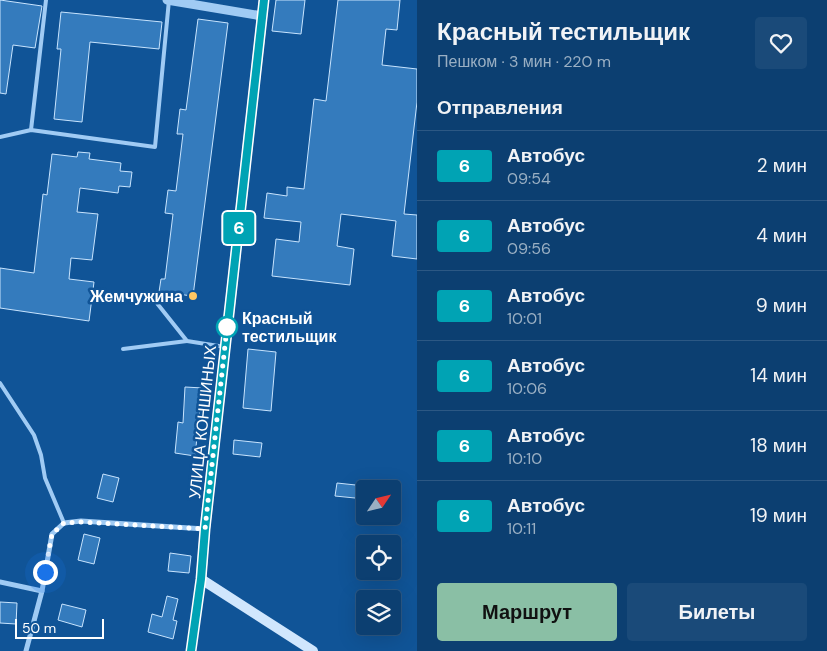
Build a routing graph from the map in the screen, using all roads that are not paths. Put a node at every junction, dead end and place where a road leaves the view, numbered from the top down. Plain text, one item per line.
1 (46, 0) edge
2 (168, 0) edge
3 (264, 0) edge
4 (262, 16) junction
5 (31, 130) junction
6 (0, 137) edge
7 (156, 302) dead end
8 (187, 341) junction
9 (225, 347) junction
10 (123, 349) dead end
11 (0, 383) edge
12 (64, 523) junction
13 (205, 529) junction
14 (201, 579) junction
15 (0, 582) edge
16 (42, 591) junction
17 (26, 651) edge
18 (191, 651) edge
19 (312, 651) edge

1 - 5 lane
2 - 4 street
2 - 5 lane
3 - 4 main road, УЛИЦА КОНШИНЫХ
4 - 9 main road, УЛИЦА КОНШИНЫХ
5 - 6 lane
7 - 8 lane
8 - 9 lane
8 - 10 lane
9 - 13 main road, УЛИЦА КОНШИНЫХ
11 - 12 lane
12 - 13 street
12 - 16 street
13 - 14 main road, УЛИЦА КОНШИНЫХ
14 - 18 street
14 - 19 main road
15 - 16 street
16 - 17 street

